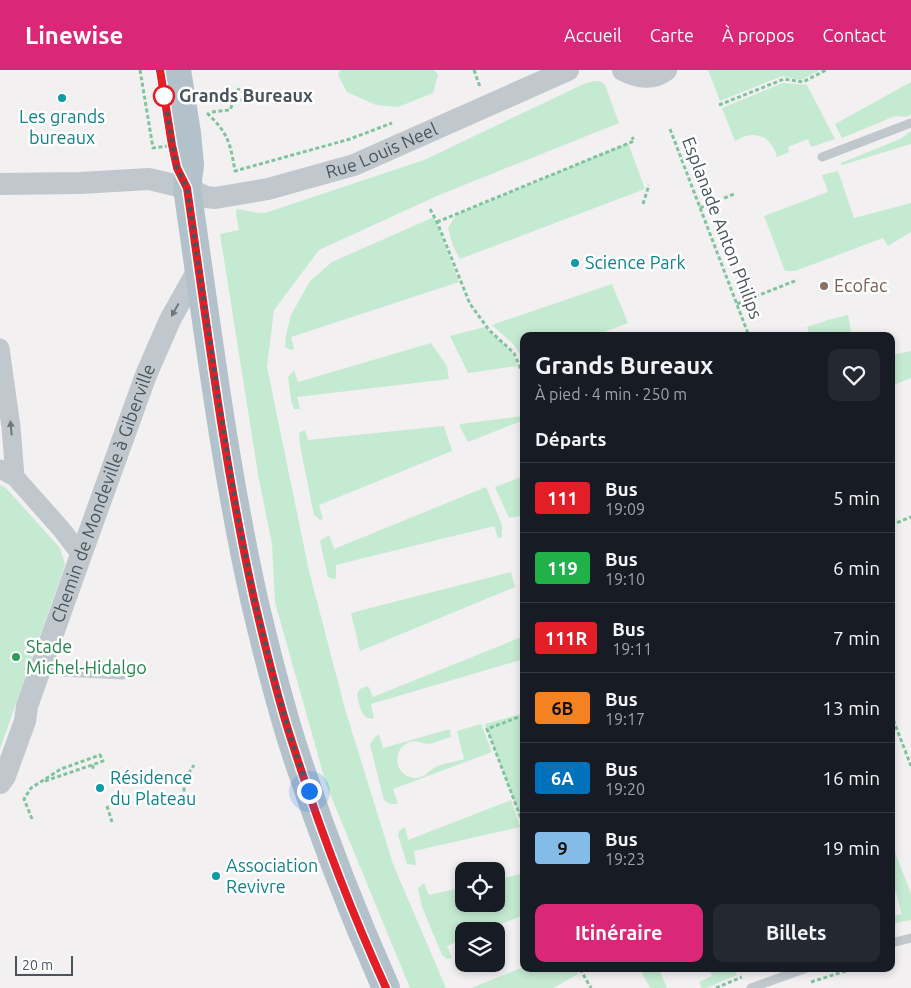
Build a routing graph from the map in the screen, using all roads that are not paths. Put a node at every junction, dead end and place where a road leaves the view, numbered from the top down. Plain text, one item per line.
1 (160, 70) edge
2 (176, 70) edge
3 (568, 70) edge
4 (623, 70) edge
5 (666, 70) edge
6 (911, 123) edge
7 (822, 157) dead end
8 (0, 184) edge
9 (187, 188) junction
10 (199, 268) junction
11 (0, 348) edge
12 (7, 473) edge
13 (83, 549) junction
14 (42, 664) junction
15 (123, 674) dead end
16 (0, 783) edge
17 (911, 938) edge
18 (895, 942) edge
19 (782, 972) edge
20 (756, 986) edge
21 (386, 988) edge

1 - 9 main road
2 - 9 main road
3 - 9 street, Rue Louis Neel
4 - 5 street
6 - 7 lane
8 - 9 street, Rue Louis Neel
9 - 10 main road
10 -> 13 street, Chemin de Mondeville à Giberville
10 - 21 main road
12 -> 11 street
12 - 13 street
13 - 14 street, Chemin de Mondeville à Giberville
14 - 15 lane
14 - 16 street, Chemin de Mondeville à Giberville
17 - 18 lane
19 - 20 lane

